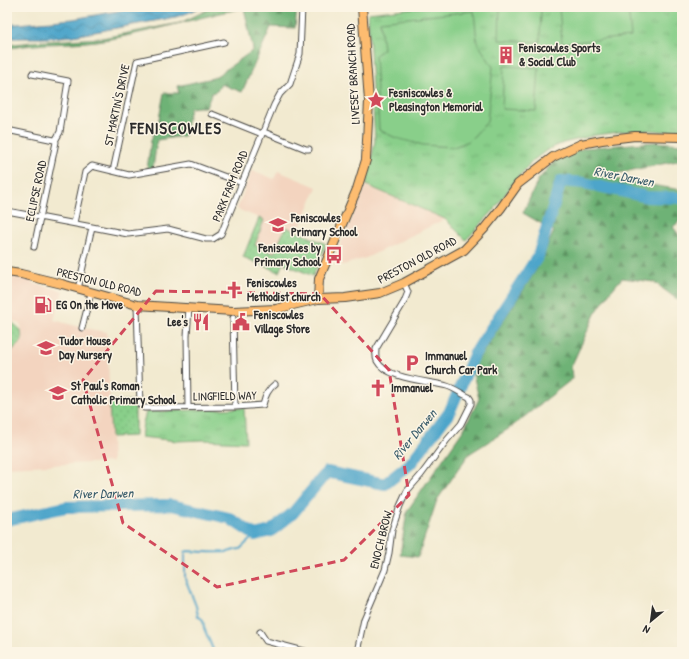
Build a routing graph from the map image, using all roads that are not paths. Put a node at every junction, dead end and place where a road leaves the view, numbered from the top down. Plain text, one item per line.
1 (302, 7) edge
2 (362, 7) edge
3 (224, 42) dead end
4 (32, 74) dead end
5 (212, 114) dead end
6 (7, 130) edge
7 (263, 133) junction
8 (682, 137) edge
9 (55, 141) junction
10 (308, 149) dead end
11 (113, 171) junction
12 (242, 183) junction
13 (7, 211) edge
14 (40, 218) junction
15 (74, 223) junction
16 (92, 227) junction
17 (34, 246) dead end
18 (7, 272) edge
19 (404, 283) junction
20 (78, 289) junction
21 (91, 293) junction
22 (318, 299) junction
23 (137, 305) junction
24 (188, 308) junction
25 (233, 318) dead end
26 (82, 328) dead end
27 (275, 384) dead end
28 (188, 407) junction
29 (235, 407) junction
30 (260, 632) dead end
31 (308, 652) edge
32 (357, 652) edge

1 - 7 street, PARK FARM ROAD
2 - 22 main road, LIVESEY BRANCH ROAD
3 - 11 street, ST MARTIN'S DRIVE
4 - 9 street, ECLIPSE ROAD
5 - 7 street
6 - 9 street
7 - 10 street
7 - 12 street, PARK FARM ROAD
8 - 19 main road, PRESTON OLD ROAD
9 - 14 street, ECLIPSE ROAD
11 - 12 street
11 - 15 street
12 - 16 street, PARK FARM ROAD
13 - 14 street, PARK FARM ROAD
14 - 15 street, PARK FARM ROAD
14 - 17 street, ECLIPSE ROAD
15 - 16 street, PARK FARM ROAD
16 - 20 street
18 - 20 main road, PRESTON OLD ROAD
19 - 22 main road, PRESTON OLD ROAD
19 - 32 street, ENOCH BROW
20 - 21 main road, PRESTON OLD ROAD
21 - 23 main road, PRESTON OLD ROAD
21 - 26 street
22 - 24 main road, PRESTON OLD ROAD
23 - 24 main road, PRESTON OLD ROAD
23 - 28 street, LINGFIELD WAY
24 - 28 street
25 - 29 street
27 - 29 street, LINGFIELD WAY
28 - 29 street, LINGFIELD WAY
30 - 31 street

